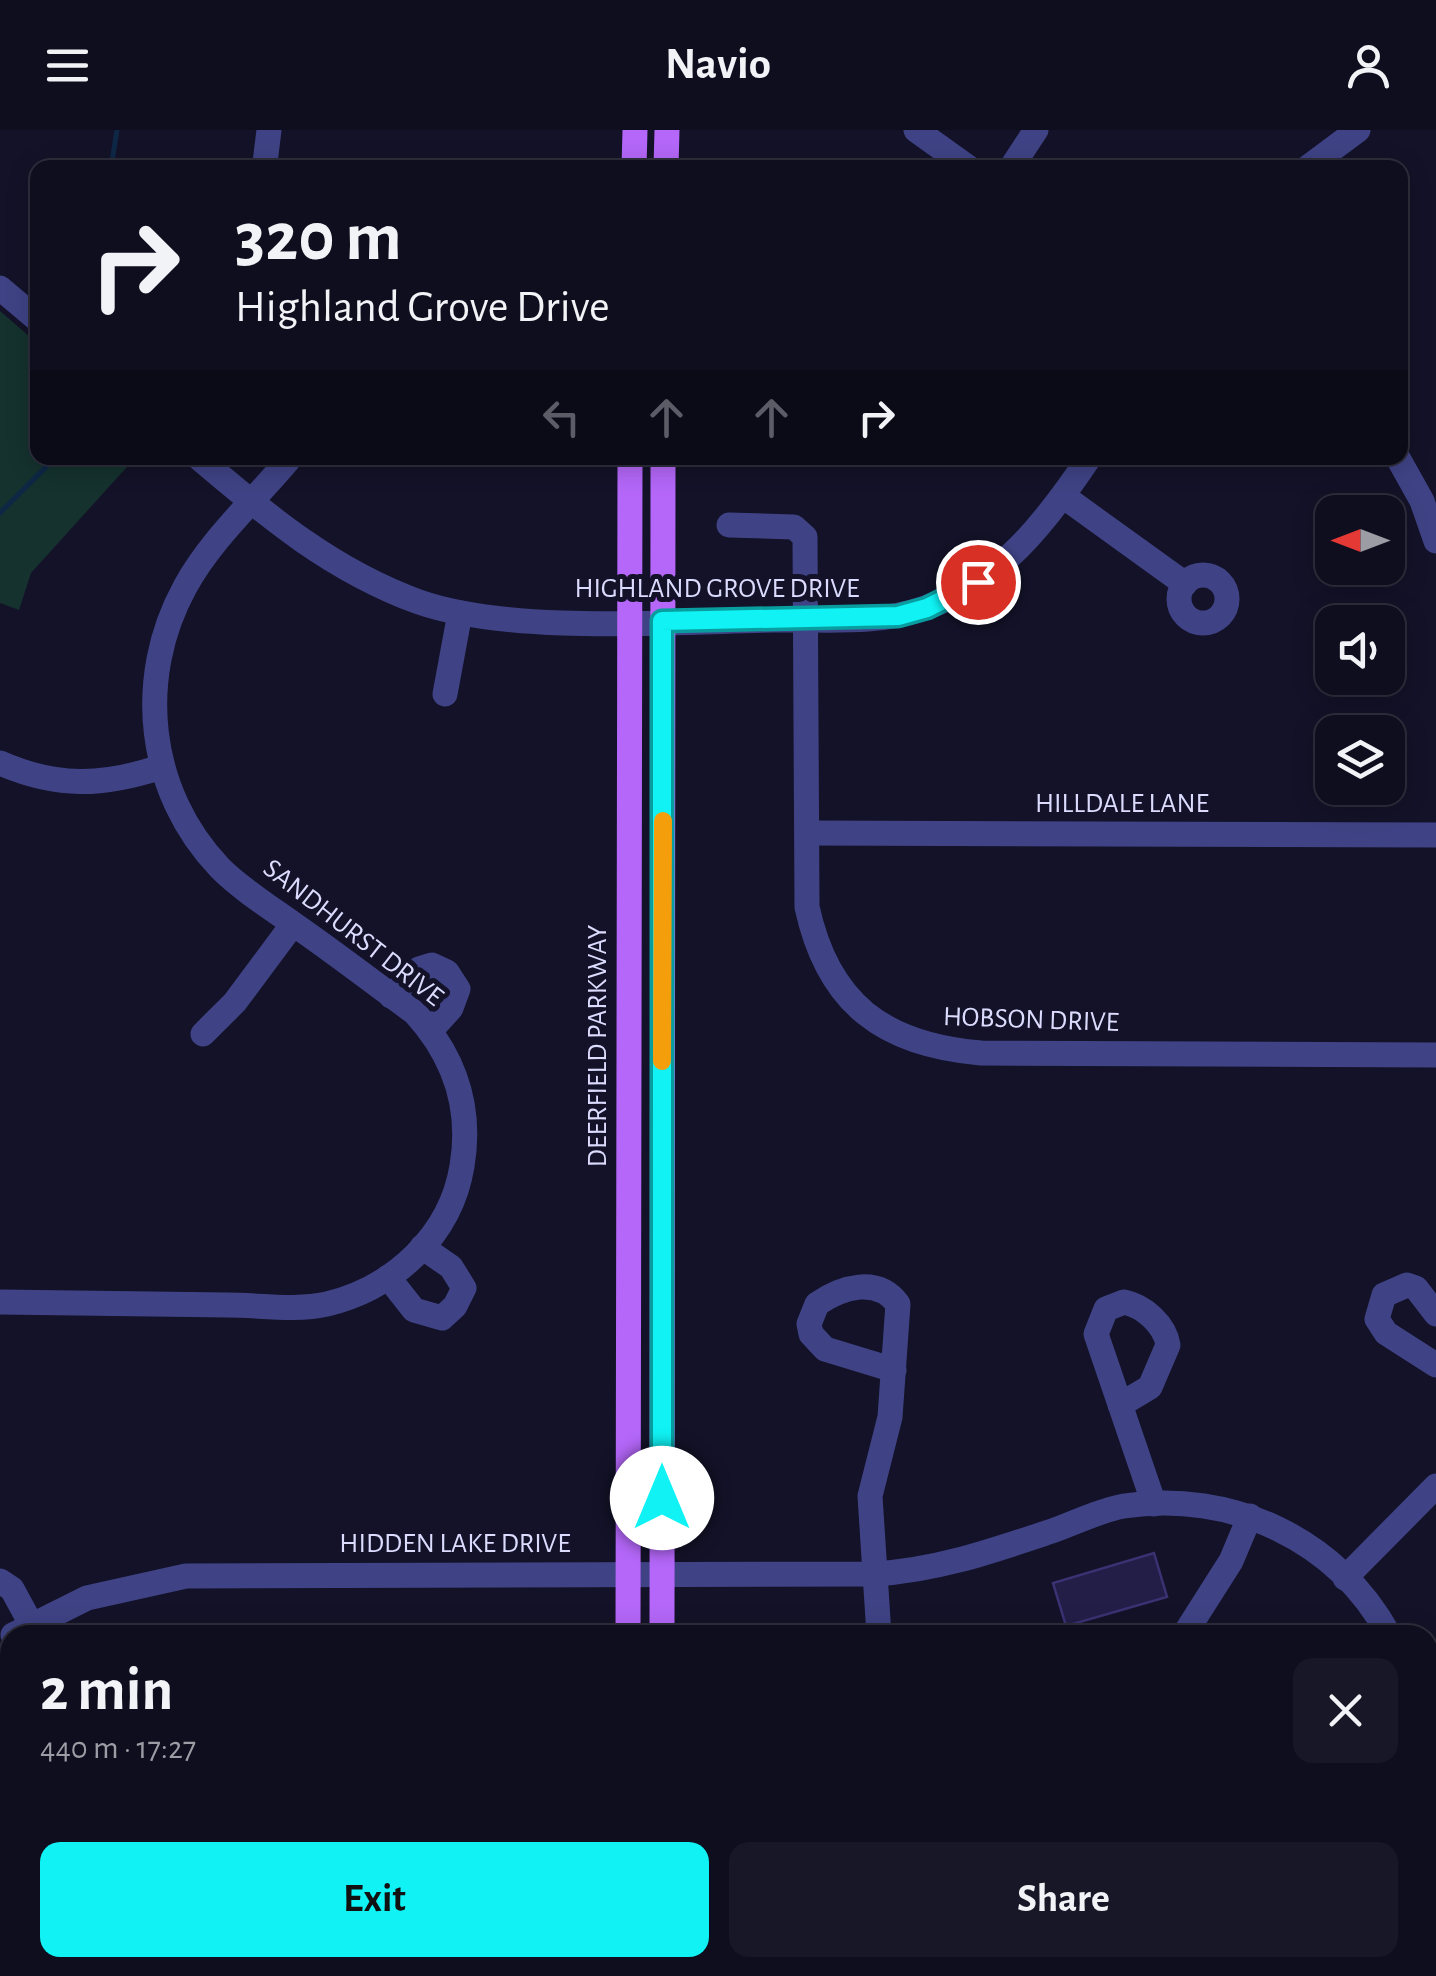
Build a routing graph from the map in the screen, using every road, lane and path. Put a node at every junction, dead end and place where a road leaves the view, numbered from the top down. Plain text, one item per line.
1 (269, 130) edge
2 (635, 130) edge
3 (667, 130) edge
4 (916, 130) edge
5 (1036, 130) edge
6 (1358, 130) edge
7 (264, 160) edge
8 (634, 160) edge
9 (666, 160) edge
10 (957, 160) edge
11 (1016, 160) edge
12 (1319, 160) edge
13 (0, 288) edge
14 (30, 313) edge
15 (207, 465) edge
16 (284, 465) edge
17 (630, 465) edge
18 (662, 465) edge
19 (1084, 465) edge
20 (1402, 465) edge
21 (1063, 496) junction
22 (252, 503) junction
23 (728, 525) dead end
24 (1436, 541) edge
25 (1185, 584) dead end
26 (460, 613) junction
27 (807, 619) junction
28 (630, 621) junction
29 (662, 621) junction
30 (445, 694) dead end
31 (0, 763) edge
32 (161, 767) junction
33 (808, 832) junction
34 (1436, 835) edge
35 (293, 924) junction
36 (391, 996) junction
37 (430, 1030) junction
38 (204, 1034) dead end
39 (1436, 1055) edge
40 (422, 1247) junction
41 (388, 1277) junction
42 (0, 1302) edge
43 (1436, 1314) edge
44 (1436, 1365) edge
45 (894, 1370) dead end
46 (1120, 1405) dead end
47 (1436, 1486) edge
48 (1154, 1504) junction
49 (1250, 1516) junction
50 (628, 1572) junction
51 (662, 1572) junction
52 (874, 1574) junction
53 (1345, 1578) junction
54 (0, 1581) edge
55 (21, 1625) edge
56 (41, 1625) edge
57 (628, 1625) edge
58 (662, 1625) edge
59 (878, 1625) edge
60 (1190, 1625) edge
61 (1380, 1625) edge

1 - 7 street
2 - 8 main road
3 - 9 main road
4 - 10 street
5 - 11 street
6 - 12 street
13 - 14 street
15 - 22 street, HIGHLAND GROVE DRIVE
16 - 22 street, SANDHURST DRIVE
17 - 28 main road, DEERFIELD PARKWAY
18 - 29 main road
19 - 21 street, HIGHLAND GROVE DRIVE
20 - 24 street
21 - 25 street
21 - 27 street, HIGHLAND GROVE DRIVE
22 - 26 street, HIGHLAND GROVE DRIVE
22 - 32 street, SANDHURST DRIVE
23 - 27 street, HOBSON DRIVE
26 - 28 street, HIGHLAND GROVE DRIVE
26 - 30 street
27 - 29 street, HIGHLAND GROVE DRIVE
27 - 33 street, HOBSON DRIVE
28 - 29 street, HIGHLAND GROVE DRIVE
28 - 50 main road, DEERFIELD PARKWAY
29 - 51 main road
31 - 32 street
32 - 35 street, SANDHURST DRIVE
33 - 34 street, HILLDALE LANE
33 - 39 street, HOBSON DRIVE
35 - 36 street, SANDHURST DRIVE
35 - 38 street
36 - 37 street, SANDHURST DRIVE
36 - 37 street
37 - 40 street, SANDHURST DRIVE
40 - 41 street, SANDHURST DRIVE
40 - 41 street
41 - 42 street, SANDHURST DRIVE
43 - 44 street
45 - 52 street
46 - 48 street
47 - 53 street
48 - 49 street, HIDDEN LAKE DRIVE
48 - 52 street, HIDDEN LAKE DRIVE
49 - 53 street, HIDDEN LAKE DRIVE
49 - 60 street
50 - 51 street, HIDDEN LAKE DRIVE
50 - 56 street, HIDDEN LAKE DRIVE
50 - 57 main road, DEERFIELD PARKWAY
51 - 52 street, HIDDEN LAKE DRIVE
51 - 58 main road
52 - 59 street
53 - 61 street, HIDDEN LAKE DRIVE
54 - 55 street

